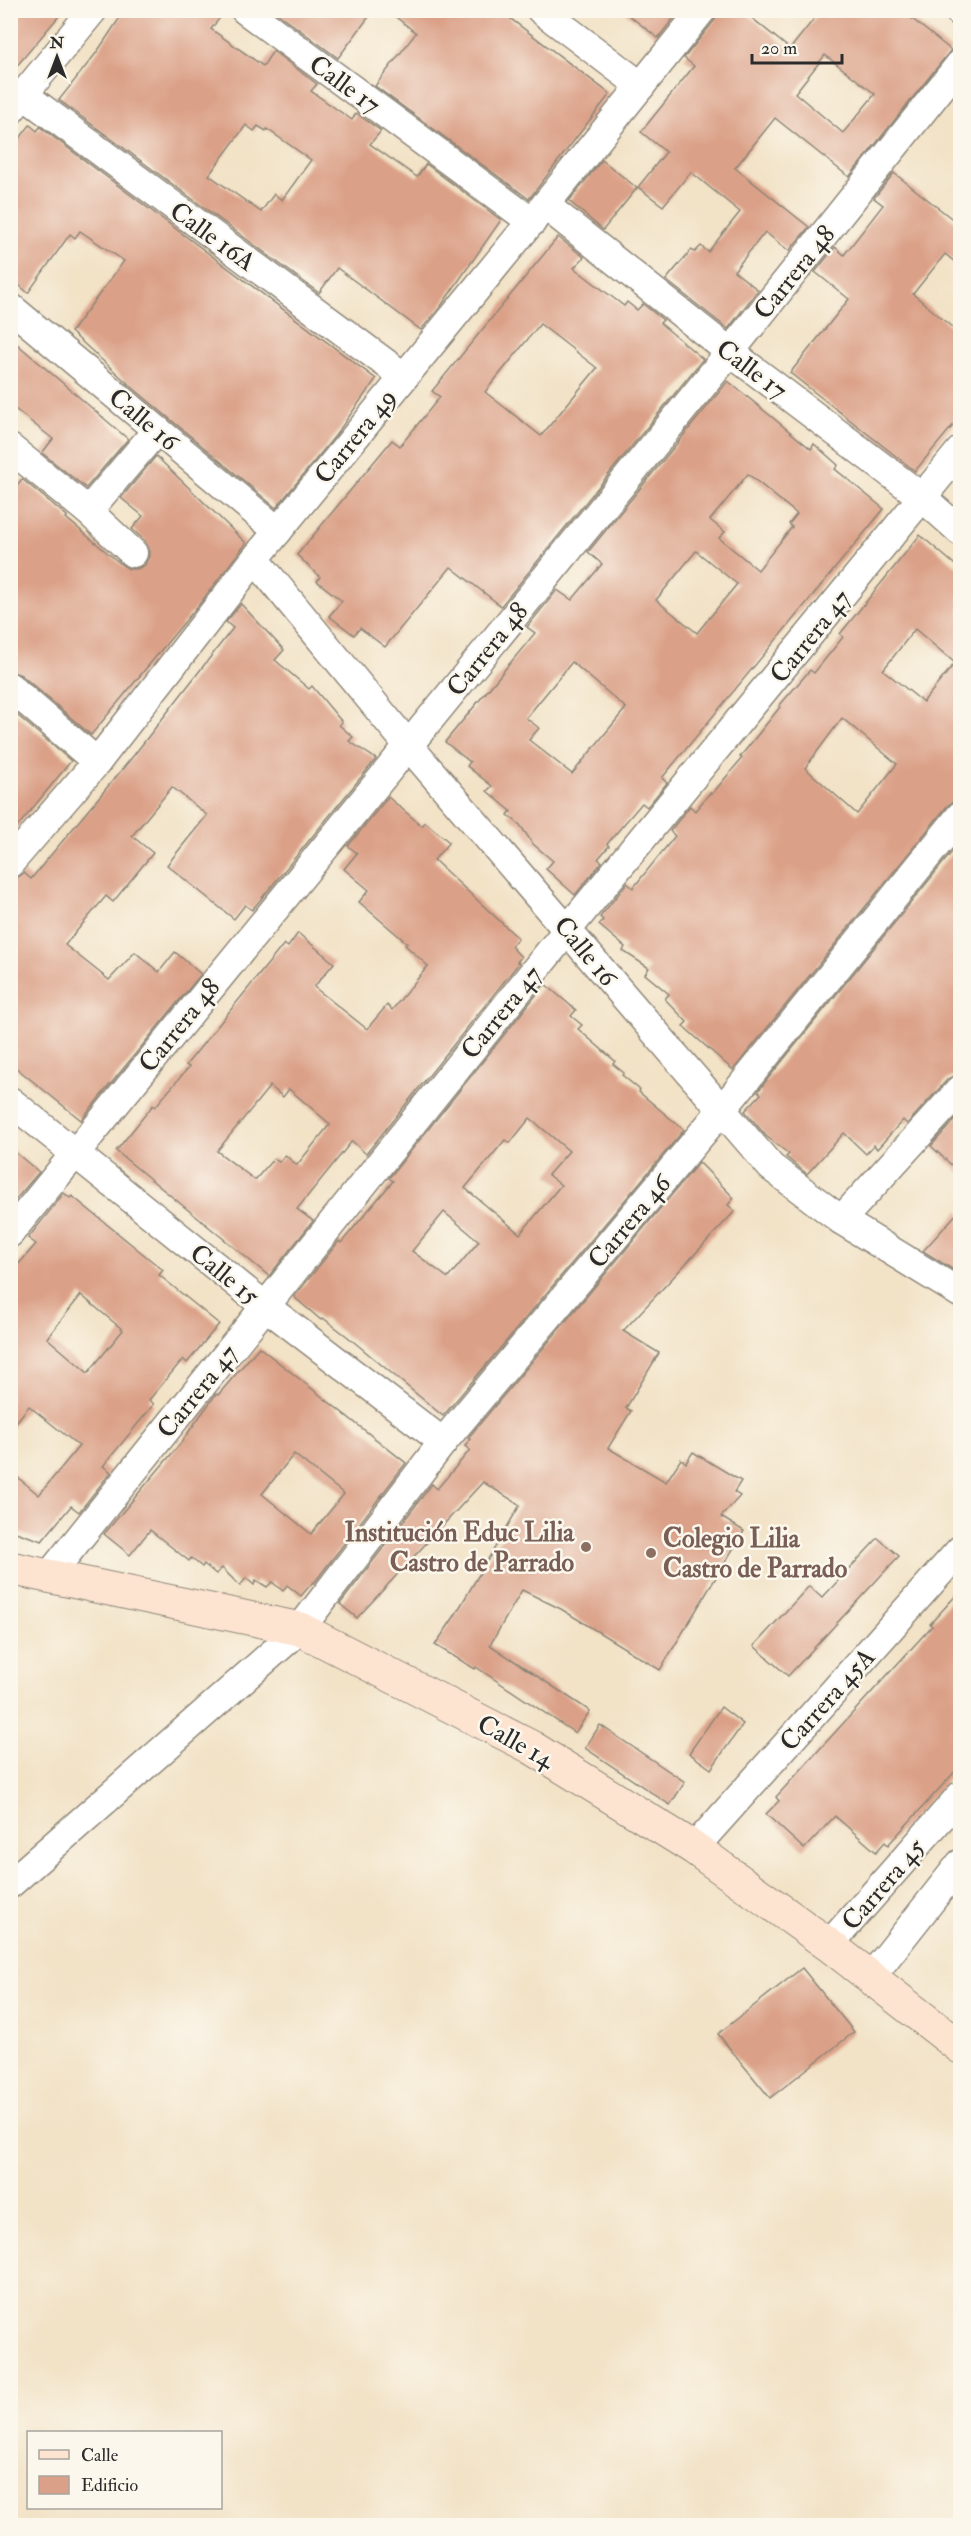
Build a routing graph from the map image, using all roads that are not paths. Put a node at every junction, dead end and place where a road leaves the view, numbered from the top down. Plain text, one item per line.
1 (93, 10) edge
2 (244, 10) edge
3 (541, 10) edge
4 (702, 10) edge
5 (960, 64) edge
6 (641, 86) junction
7 (17, 103) edge
8 (539, 214) junction
9 (10, 307) edge
10 (730, 352) junction
11 (403, 376) junction
12 (157, 430) junction
13 (10, 448) edge
14 (960, 452) edge
15 (923, 498) junction
16 (88, 511) junction
17 (278, 531) junction
18 (960, 531) edge
19 (133, 553) dead end
20 (255, 560) junction
21 (10, 687) edge
22 (408, 745) junction
23 (97, 762) junction
24 (960, 816) edge
25 (10, 863) edge
26 (568, 929) junction
27 (960, 1090) edge
28 (10, 1101) edge
29 (721, 1111) junction
30 (74, 1154) junction
31 (841, 1220) junction
32 (10, 1233) edge
33 (960, 1293) edge
34 (265, 1306) junction
35 (443, 1442) junction
36 (960, 1550) edge
37 (10, 1568) edge
38 (48, 1577) junction
39 (300, 1629) junction
40 (960, 1796) edge
41 (694, 1848) junction
42 (960, 1864) edge
43 (10, 1884) edge
44 (829, 1945) junction
45 (872, 1977) junction
46 (960, 2047) edge

1 - 7 street
2 - 8 street, Calle 17
3 - 6 street
4 - 6 street, Carrera 49
5 - 10 street, Carrera 48
6 - 8 street, Carrera 49
7 - 11 street, Calle 16A
8 - 10 street, Calle 17
8 - 11 street, Carrera 49
9 - 12 street, Calle 16
10 - 15 street, Calle 17
10 - 22 street, Carrera 48
11 - 17 street, Carrera 49
12 - 16 street
12 - 17 street, Calle 16
13 - 16 street
14 - 15 street, Carrera 47
15 - 18 street, Calle 17
15 - 26 street, Carrera 47
16 - 19 street
17 - 20 street, Carrera 49
20 - 22 street, Calle 16
20 - 23 street, Carrera 49
21 - 23 street
22 - 26 street, Calle 16
22 - 30 street, Carrera 48
23 - 25 street, Carrera 49
24 - 29 street, Carrera 46
26 - 29 street, Calle 16
26 - 34 street, Carrera 47
27 - 31 street
28 - 30 street, Calle 15
29 - 31 street, Calle 16
29 - 35 street, Carrera 46
30 - 32 street, Carrera 48
30 - 34 street, Calle 15
31 - 33 street, Calle 16
34 - 35 street, Calle 15
34 - 38 street, Carrera 47
35 - 39 street, Carrera 46
36 - 41 street, Carrera 45A
37 - 38 street, Calle 14
38 - 39 street, Calle 14
39 - 41 street, Calle 14
39 - 43 street, Carrera 46
40 - 44 street, Carrera 45
41 - 44 street, Calle 14
42 - 45 street, Carrera 45
44 - 45 street, Calle 14
45 - 46 street, Calle 14

